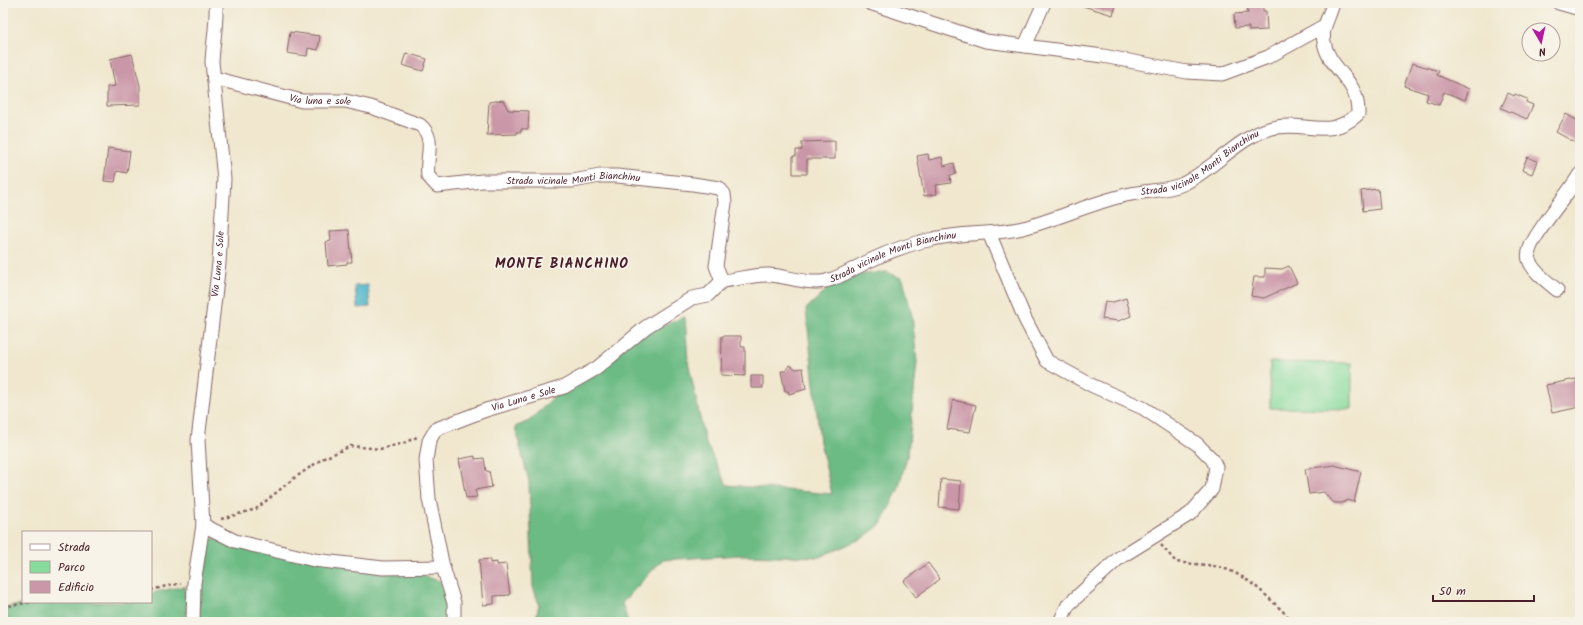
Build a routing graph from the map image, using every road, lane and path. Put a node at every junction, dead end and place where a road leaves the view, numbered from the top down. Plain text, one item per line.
1 (216, 3) edge
2 (870, 3) edge
3 (1044, 3) edge
4 (1333, 3) edge
5 (1560, 3) edge
6 (1580, 9) edge
7 (1324, 26) junction
8 (1025, 46) junction
9 (214, 78) junction
10 (425, 129) joint
11 (1580, 174) edge
12 (989, 232) junction
13 (722, 281) junction
14 (1557, 290) dead end
15 (436, 429) junction
16 (204, 525) junction
17 (1154, 538) junction
18 (443, 567) junction
19 (194, 583) junction
20 (152, 590) edge
21 (25, 603) edge
22 (3, 607) edge
23 (193, 622) edge
24 (454, 622) edge
25 (1060, 622) edge
26 (1294, 622) edge

1 - 9 street, Via Luna e Sole
2 - 8 street
3 - 8 street
4 - 7 street, Strada vicinale Monti Bianchinu
5 - 6 street
7 - 8 street
7 - 12 street, Strada vicinale Monti Bianchinu
9 - 10 street, Via luna e sole
9 - 16 street, Via Luna e Sole
10 - 13 street, Strada vicinale Monti Bianchinu
11 - 14 street
12 - 13 street, Strada vicinale Monti Bianchinu
12 - 17 street
13 - 15 street, Via Luna e Sole
15 - 16 path
15 - 18 street
16 - 18 street
16 - 19 street, Via Luna e Sole
17 - 25 street
17 - 26 path
18 - 24 street
19 - 20 path
19 - 23 street, Via Luna e Sole
21 - 22 path

